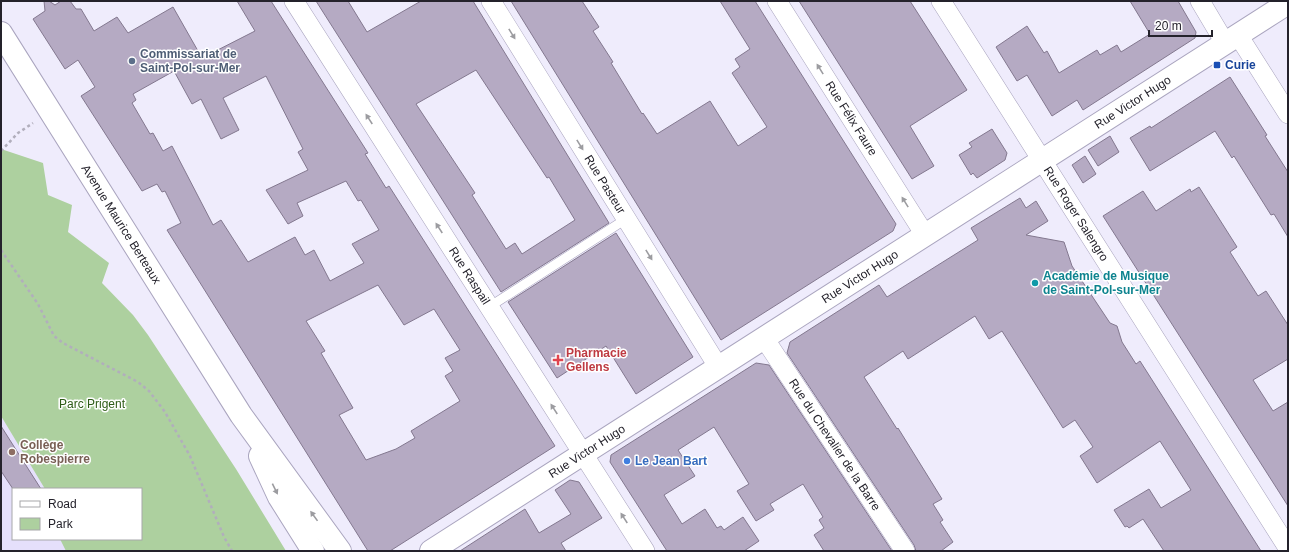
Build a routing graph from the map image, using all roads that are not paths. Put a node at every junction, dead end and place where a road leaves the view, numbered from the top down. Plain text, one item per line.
1 (294, 1) edge
2 (492, 1) edge
3 (777, 1) edge
4 (941, 1) edge
5 (1200, 1) edge
6 (1288, 2) edge
7 (1, 33) edge
8 (1232, 39) junction
9 (1288, 114) edge
10 (1042, 160) junction
11 (626, 219) junction
12 (925, 235) junction
13 (489, 307) junction
14 (764, 338) junction
15 (718, 368) junction
16 (241, 415) junction
17 (583, 454) junction
18 (1288, 546) edge
19 (339, 550) edge
20 (313, 551) edge
21 (431, 551) edge
22 (645, 551) edge
23 (905, 551) edge

13 -> 1 street, Rue Raspail
2 -> 11 street, Rue Pasteur
12 -> 3 street, Rue Félix Faure
4 - 10 street, Rue Roger Salengro
5 - 8 street
6 - 8 street, Rue Victor Hugo
7 - 16 street, Avenue Maurice Berteaux
8 - 9 street
8 - 10 street, Rue Victor Hugo
10 - 12 street, Rue Victor Hugo
10 - 18 street, Rue Roger Salengro
11 - 13 lane
11 -> 15 street, Rue Pasteur
12 - 14 street, Rue Victor Hugo
17 -> 13 street, Rue Raspail
14 - 15 street, Rue Victor Hugo
14 - 23 street, Rue du Chevalier de la Barre
15 - 17 street, Rue Victor Hugo
19 -> 16 street, Avenue Maurice Berteaux
16 -> 20 street, Avenue Maurice Berteaux
17 - 21 street, Rue Victor Hugo
22 -> 17 street, Rue Raspail

